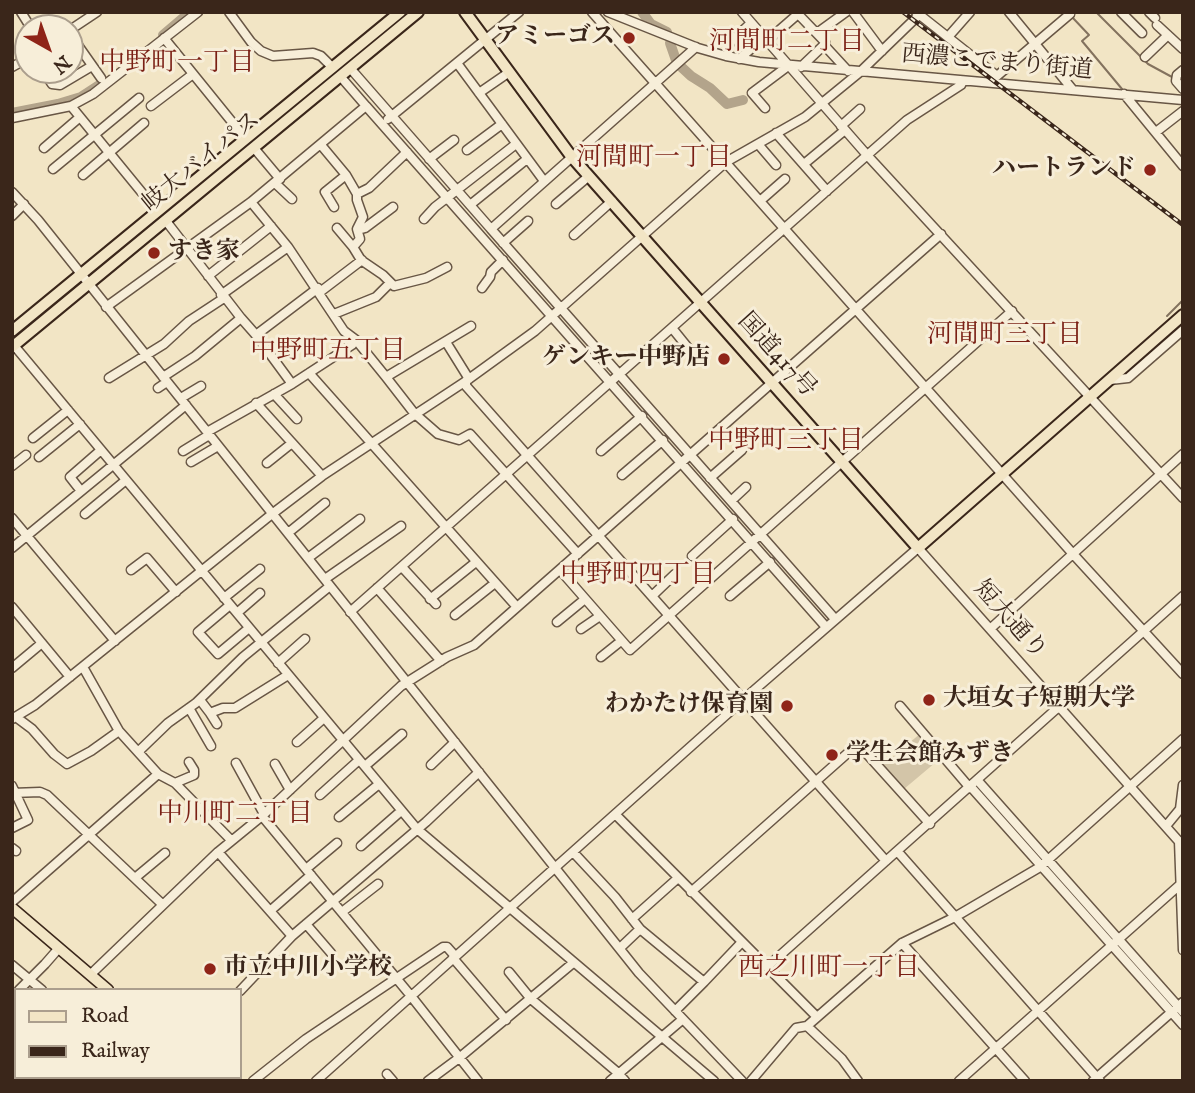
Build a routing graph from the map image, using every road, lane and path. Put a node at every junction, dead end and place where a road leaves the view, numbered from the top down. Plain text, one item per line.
1 (198, 12) edge
2 (229, 12) edge
3 (400, 12) edge
4 (418, 12) edge
5 (465, 12) edge
6 (519, 12) edge
7 (592, 12) edge
8 (608, 12) edge
9 (742, 12) edge
10 (846, 12) edge
11 (853, 12) edge
12 (970, 12) edge
13 (1009, 12) edge
14 (1121, 12) edge
15 (797, 13) edge
16 (919, 13) edge
17 (1070, 13) edge
18 (1154, 18) edge
19 (751, 23) junction
20 (817, 33) junction
21 (1142, 33) dead end
22 (1168, 35) junction
23 (948, 37) junction
24 (164, 38) junction
25 (486, 40) junction
26 (765, 40) junction
27 (1036, 44) junction
28 (824, 45) junction
29 (741, 46) dead end
30 (696, 47) junction
31 (1183, 50) edge
32 (882, 51) junction
33 (84, 54) edge
34 (1145, 57) dead end
35 (739, 59) junction
36 (457, 63) junction
37 (92, 66) junction
38 (788, 66) junction
39 (801, 67) junction
40 (340, 70) junction
41 (1183, 70) edge
42 (84, 71) edge
43 (848, 71) junction
44 (508, 72) junction
45 (860, 72) junction
46 (193, 74) junction
47 (101, 78) dead end
48 (963, 81) junction
49 (653, 84) junction
50 (1183, 89) edge
51 (1073, 90) junction
52 (479, 93) junction
53 (1125, 94) junction
54 (139, 98) dead end
55 (1183, 100) edge
56 (821, 104) junction
57 (71, 106) junction
58 (151, 106) dead end
59 (366, 106) junction
60 (765, 108) dead end
61 (860, 109) dead end
62 (1183, 111) edge
63 (80, 117) junction
64 (12, 118) edge
65 (387, 120) junction
66 (144, 123) dead end
67 (502, 124) junction
68 (843, 128) junction
69 (1156, 132) junction
70 (776, 133) junction
71 (95, 134) junction
72 (246, 138) junction
73 (454, 140) dead end
74 (516, 144) junction
75 (758, 144) junction
76 (321, 145) junction
77 (44, 148) dead end
78 (254, 148) junction
79 (467, 150) dead end
80 (109, 152) junction
81 (407, 152) junction
82 (867, 155) junction
83 (571, 156) junction
84 (429, 159) junction
85 (527, 159) junction
86 (726, 162) junction
87 (804, 164) junction
88 (776, 165) dead end
89 (1183, 166) edge
90 (53, 169) dead end
91 (82, 175) dead end
92 (346, 175) junction
93 (589, 176) junction
94 (785, 180) dead end
95 (278, 181) junction
96 (544, 181) junction
97 (827, 191) junction
98 (12, 192) edge
99 (357, 194) junction
100 (452, 194) junction
101 (292, 199) dead end
102 (612, 201) junction
103 (760, 201) junction
104 (251, 202) junction
105 (24, 204) junction
106 (556, 204) dead end
107 (470, 205) junction
108 (334, 207) dead end
109 (393, 207) dead end
110 (157, 211) junction
111 (12, 216) edge
112 (424, 219) dead end
113 (166, 221) junction
114 (528, 221) dead end
115 (271, 226) junction
116 (337, 228) dead end
117 (491, 229) junction
118 (785, 229) junction
119 (358, 230) junction
120 (941, 234) junction
121 (574, 235) dead end
122 (642, 235) junction
123 (503, 243) junction
124 (288, 247) junction
125 (353, 247) junction
126 (189, 248) junction
127 (362, 260) junction
128 (503, 260) junction
129 (447, 267) dead end
130 (81, 274) junction
131 (208, 276) junction
132 (390, 283) junction
133 (88, 284) junction
134 (482, 288) dead end
135 (319, 290) junction
136 (222, 296) junction
137 (701, 302) junction
138 (106, 307) junction
139 (855, 307) junction
140 (1012, 311) junction
141 (557, 312) junction
142 (334, 313) junction
143 (1183, 315) edge
144 (241, 318) junction
145 (471, 326) dead end
146 (671, 328) junction
147 (1183, 330) edge
148 (12, 331) edge
149 (256, 335) junction
150 (356, 340) junction
151 (446, 342) junction
152 (13, 345) edge
153 (689, 349) dead end
154 (146, 355) junction
155 (195, 356) junction
156 (202, 365) dead end
157 (309, 373) junction
158 (386, 377) junction
159 (109, 378) dead end
160 (615, 378) junction
161 (165, 379) junction
162 (467, 380) junction
163 (1110, 380) junction
164 (772, 382) junction
165 (292, 384) junction
166 (201, 386) dead end
167 (158, 388) dead end
168 (926, 388) junction
169 (274, 394) junction
170 (1091, 397) junction
171 (183, 402) junction
172 (256, 403) junction
173 (68, 410) junction
174 (414, 413) junction
175 (642, 416) junction
176 (297, 419) dead end
177 (80, 425) junction
178 (208, 433) junction
179 (33, 438) dead end
180 (663, 440) junction
181 (292, 443) junction
182 (371, 443) junction
183 (218, 446) junction
184 (101, 450) junction
185 (742, 450) dead end
186 (601, 451) dead end
187 (183, 452) dead end
188 (1183, 454) edge
189 (26, 455) dead end
190 (528, 456) junction
191 (39, 457) dead end
192 (686, 458) junction
193 (191, 461) dead end
194 (842, 461) junction
195 (267, 463) dead end
196 (113, 464) junction
197 (12, 466) edge
198 (1161, 474) junction
199 (506, 475) junction
200 (622, 475) dead end
201 (1003, 475) junction
202 (322, 477) junction
203 (710, 478) junction
204 (126, 480) junction
205 (746, 487) dead end
206 (81, 491) junction
207 (1183, 498) edge
208 (731, 501) junction
209 (325, 503) dead end
210 (85, 514) dead end
211 (272, 514) junction
212 (12, 518) edge
213 (360, 519) dead end
214 (733, 519) junction
215 (401, 526) dead end
216 (446, 528) junction
217 (288, 533) junction
218 (27, 536) junction
219 (598, 536) junction
220 (757, 538) junction
221 (12, 548) edge
222 (918, 548) junction
223 (578, 554) junction
224 (1073, 554) junction
225 (692, 556) dead end
226 (308, 558) junction
227 (476, 562) junction
228 (770, 562) junction
229 (402, 567) junction
230 (260, 569) dead end
231 (131, 570) dead end
232 (559, 570) junction
233 (202, 571) junction
234 (675, 575) dead end
235 (327, 582) junction
236 (495, 583) junction
237 (377, 588) junction
238 (176, 592) junction
239 (260, 593) dead end
240 (652, 596) junction
241 (730, 596) dead end
242 (1183, 596) edge
243 (585, 599) junction
244 (227, 601) junction
245 (12, 607) edge
246 (517, 607) junction
247 (351, 612) junction
248 (237, 613) junction
249 (455, 615) dead end
250 (669, 615) junction
251 (600, 616) junction
252 (557, 622) dead end
253 (831, 623) junction
254 (249, 628) junction
255 (581, 629) dead end
256 (990, 629) junction
257 (1144, 632) junction
258 (305, 639) dead end
259 (115, 641) junction
260 (621, 641) junction
261 (261, 642) junction
262 (42, 643) junction
263 (601, 657) dead end
264 (441, 660) junction
265 (278, 663) junction
266 (83, 667) junction
267 (12, 668) edge
268 (1183, 674) edge
269 (289, 675) junction
270 (70, 677) junction
271 (407, 682) junction
272 (744, 699) junction
273 (200, 700) junction
274 (900, 706) dead end
275 (189, 708) junction
276 (1060, 708) junction
277 (210, 713) junction
278 (14, 718) edge
279 (324, 718) junction
280 (217, 724) dead end
281 (119, 730) junction
282 (402, 734) dead end
283 (343, 740) junction
284 (297, 742) dead end
285 (455, 742) junction
286 (1182, 743) edge
287 (211, 746) dead end
288 (139, 751) junction
289 (189, 762) dead end
290 (236, 763) dead end
291 (362, 763) junction
292 (275, 764) dead end
293 (431, 765) dead end
294 (479, 772) junction
295 (158, 775) junction
296 (816, 781) junction
297 (175, 783) junction
298 (379, 784) junction
299 (973, 785) junction
300 (1183, 785) edge
301 (1131, 787) junction
302 (290, 790) junction
303 (14, 791) edge
304 (320, 795) dead end
305 (401, 811) junction
306 (616, 814) junction
307 (263, 815) junction
308 (339, 817) dead end
309 (930, 824) junction
310 (1166, 826) junction
311 (12, 828) edge
312 (417, 829) junction
313 (90, 835) junction
314 (231, 840) junction
315 (337, 843) dead end
316 (1181, 843) edge
317 (361, 846) dead end
318 (218, 852) junction
319 (573, 852) junction
320 (898, 852) junction
321 (165, 853) dead end
322 (886, 861) junction
323 (1045, 863) junction
324 (555, 868) junction
325 (309, 872) junction
326 (135, 878) junction
327 (678, 878) junction
328 (1182, 883) edge
329 (378, 884) dead end
330 (691, 892) junction
331 (333, 901) junction
332 (12, 902) edge
333 (162, 904) junction
334 (12, 908) edge
335 (509, 908) junction
336 (270, 911) junction
337 (342, 912) junction
338 (955, 917) junction
339 (632, 919) junction
340 (306, 924) junction
341 (640, 929) junction
342 (292, 936) junction
343 (742, 942) junction
344 (902, 943) junction
345 (1115, 943) junction
346 (58, 948) junction
347 (620, 948) junction
348 (1183, 950) edge
349 (331, 953) dead end
350 (454, 957) junction
351 (573, 962) junction
352 (12, 965) edge
353 (767, 967) junction
354 (509, 972) dead end
355 (90, 975) junction
356 (29, 979) junction
357 (397, 979) junction
358 (704, 982) junction
359 (21, 988) edge
360 (39, 988) edge
361 (106, 988) edge
362 (242, 989) edge
363 (411, 996) junction
364 (531, 999) junction
365 (1179, 1008) edge
366 (675, 1011) junction
367 (1038, 1011) junction
368 (817, 1017) junction
369 (683, 1019) junction
370 (506, 1020) junction
371 (807, 1026) junction
372 (1183, 1026) edge
373 (663, 1037) junction
374 (995, 1048) junction
375 (459, 1058) junction
376 (622, 1077) edge
377 (1096, 1080) edge
378 (253, 1081) edge
379 (316, 1081) edge
380 (428, 1081) edge
381 (478, 1081) edge
382 (610, 1081) edge
383 (714, 1081) edge
384 (742, 1081) edge
385 (751, 1081) edge
386 (858, 1081) edge
387 (959, 1081) edge
388 (1024, 1081) edge

1 - 24 street
2 - 40 street
3 - 40 highway, 岐大バイパス
4 - 40 highway, 岐大バイパス
5 - 25 highway, 国道417号
6 - 25 street
7 - 49 street
8 - 30 street, 西濃こでまり街道
9 - 19 street
10 - 20 street
11 - 32 street
12 - 23 street
13 - 27 street
14 - 21 street
15 - 20 street
15 - 26 street
16 - 23 street
16 - 32 street
17 - 27 street
18 - 22 street
19 - 26 street
19 - 29 street
20 - 28 street
22 - 31 street
22 - 34 street
23 - 27 street
24 - 46 street
24 - 57 street
25 - 36 street
25 - 44 highway, 国道417号
26 - 35 street
26 - 38 street
27 - 51 street
28 - 39 street
28 - 43 street
30 - 35 street, 西濃こでまり街道
30 - 49 street
32 - 45 street
33 - 37 street
35 - 38 street, 西濃こでまり街道
36 - 52 street
36 - 65 street
37 - 42 street
37 - 47 street
38 - 39 street, 西濃こでまり街道
38 - 56 street
38 - 60 street
39 - 43 street, 西濃こでまり街道
40 - 59 street
40 - 65 street
40 - 72 highway, 岐大バイパス
40 - 78 highway, 岐大バイパス
41 - 50 street
43 - 45 street, 西濃こでまり街道
44 - 52 street
44 - 83 highway, 国道417号
45 - 48 street, 西濃こでまり街道
45 - 56 street
46 - 58 street
46 - 72 street
48 - 51 street, 西濃こでまり街道
48 - 82 street
49 - 83 street
49 - 86 street
51 - 53 street, 西濃こでまり街道
52 - 67 street
53 - 55 street, 西濃こでまり街道
53 - 69 street
54 - 71 street
56 - 68 street
56 - 70 street
57 - 63 street
57 - 64 street
59 - 65 street
59 - 76 street
61 - 68 street
62 - 69 street
63 - 71 street
63 - 77 street
65 - 81 street
65 - 84 street
66 - 80 street
67 - 74 street
67 - 79 street
68 - 82 street
68 - 87 street
69 - 89 street
70 - 75 street
70 - 87 street
71 - 80 street
71 - 90 street
72 - 110 highway, 岐大バイパス
73 - 84 street
74 - 85 street
74 - 100 street
75 - 86 street
75 - 88 street
76 - 92 street
76 - 95 street
78 - 95 street
78 - 113 highway, 岐大バイパス
80 - 91 street
80 - 110 street
81 - 99 street
81 - 100 street
82 - 97 street
82 - 120 street
83 - 93 highway, 国道417号
83 - 96 street
84 - 100 street
85 - 96 street
85 - 107 street
86 - 103 street
86 - 122 street
87 - 97 street
92 - 99 street
92 - 108 street
93 - 102 highway, 国道417号
93 - 106 street
94 - 103 street
95 - 101 street
95 - 104 street
96 - 117 street
97 - 118 street
98 - 105 street
99 - 119 street
100 - 107 street
100 - 112 street
100 - 128 street
102 - 121 street
102 - 122 highway, 国道417号
103 - 118 street
104 - 115 street
104 - 126 street
105 - 111 street
105 - 130 street
107 - 117 street
109 - 119 street
110 - 130 highway, 岐大バイパス
113 - 126 street
113 - 133 highway, 岐大バイパス
114 - 123 street
115 - 124 street
115 - 131 street
116 - 125 street
117 - 123 street
118 - 137 street
118 - 139 street
119 - 125 street
120 - 139 street
120 - 140 street
122 - 137 highway, 国道417号
122 - 141 street
123 - 141 street
124 - 135 street
124 - 136 street
125 - 127 street
126 - 131 street
126 - 138 street
127 - 132 street
127 - 135 street
128 - 134 street
128 - 141 street
129 - 132 street
130 - 133 street
130 - 148 highway, 岐大バイパス
131 - 136 street
132 - 142 street
133 - 138 street
133 - 152 highway, 岐大バイパス
135 - 142 street
135 - 149 street
136 - 144 street
136 - 154 street
137 - 146 street
137 - 164 highway, 国道417号
138 - 154 street
139 - 164 street
139 - 168 street
140 - 168 street
140 - 170 street
141 - 160 street
141 - 162 street
142 - 150 street
143 - 163 highway
144 - 149 street
144 - 155 street
145 - 151 street
146 - 153 street
146 - 160 street
147 - 163 street
149 - 165 street
150 - 157 street
150 - 158 street
151 - 158 street
151 - 162 street
152 - 173 street
154 - 159 street
154 - 161 street
155 - 156 street
155 - 161 street
157 - 165 street
157 - 182 street
158 - 174 street
160 - 175 street
160 - 190 street
160 - 192 street
161 - 167 street
161 - 171 street
162 - 174 street
162 - 190 street
163 - 170 highway
164 - 192 street
164 - 194 highway, 国道417号
165 - 169 street
166 - 171 street
168 - 194 street
168 - 201 street
169 - 172 street
169 - 176 street
170 - 198 street
170 - 201 highway
171 - 178 street
171 - 196 street
172 - 178 street
172 - 181 street
173 - 177 street
173 - 179 street
174 - 182 street
174 - 199 street
175 - 180 street
175 - 186 street
177 - 184 street
177 - 191 street
178 - 183 street
178 - 187 street
180 - 192 street
180 - 200 street
181 - 195 street
181 - 202 street
182 - 202 street
182 - 216 street
183 - 193 street
183 - 211 street
184 - 196 street
184 - 206 street
185 - 203 street
188 - 198 street
189 - 197 street
190 - 199 street
190 - 219 street
192 - 203 street
192 - 214 street
192 - 219 street
194 - 220 street
194 - 222 highway, 国道417号
196 - 204 street
196 - 206 street
198 - 207 street
198 - 224 street
199 - 216 street
199 - 223 street
201 - 222 highway
201 - 224 street
202 - 211 street
203 - 208 street
204 - 210 street
204 - 233 street
205 - 208 street
206 - 218 street
208 - 220 street
209 - 217 street
211 - 217 street
211 - 233 street
212 - 218 street
213 - 226 street
214 - 220 street
214 - 225 street
215 - 235 street
216 - 227 street
216 - 229 street
217 - 226 street
218 - 221 street
218 - 259 street
219 - 223 street
219 - 240 street
220 - 228 street
220 - 250 street
220 - 253 street
222 - 253 street
222 - 256 street, 短大通り
223 - 232 street
224 - 256 street
224 - 257 street
226 - 235 street
227 - 229 street
227 - 236 street
228 - 241 street
228 - 253 street
229 - 237 street
230 - 244 street
231 - 238 street
232 - 243 street
232 - 246 street
233 - 238 street
233 - 244 street
234 - 240 street
235 - 247 street
235 - 261 street
236 - 246 street
236 - 249 street
237 - 247 street
237 - 264 street
238 - 259 street
239 - 248 street
240 - 250 street
242 - 257 street
243 - 251 street
243 - 252 street
244 - 248 street
244 - 254 street
245 - 262 street
246 - 264 street
247 - 271 street
248 - 254 street
250 - 260 street
250 - 272 street
251 - 255 street
251 - 260 street
253 - 272 street
254 - 261 street
256 - 276 street, 短大通り
257 - 268 street
257 - 276 street
258 - 265 street
259 - 266 street
260 - 263 street
261 - 265 street
261 - 273 street
262 - 267 street
262 - 270 street
264 - 271 street
265 - 269 street
266 - 270 street
266 - 281 street
269 - 277 street
269 - 279 street
270 - 278 street
271 - 283 street
271 - 285 street
272 - 296 street
272 - 306 street
273 - 275 street
273 - 277 street
274 - 299 street
275 - 287 street
275 - 288 street
276 - 299 street
276 - 301 street, 短大通り
277 - 280 street
278 - 281 street
279 - 283 street
279 - 284 street
281 - 288 street
282 - 291 street
283 - 291 street
283 - 302 street
285 - 293 street
285 - 294 street
286 - 301 street
288 - 295 street
289 - 297 street
290 - 307 street
291 - 298 street
291 - 304 street
292 - 302 street
294 - 312 street
294 - 324 street
295 - 297 street
295 - 313 street
296 - 309 street
296 - 322 street
296 - 330 street
297 - 314 street
298 - 305 street
298 - 308 street
299 - 309 street
299 - 323 street
300 - 310 street
301 - 310 street, 短大通り
301 - 323 street
302 - 307 street
303 - 311 street
303 - 313 street
305 - 312 street
305 - 317 street
306 - 319 street
306 - 327 street
307 - 314 street
307 - 325 street
309 - 320 street
310 - 316 street, 短大通り
312 - 331 street
312 - 335 street
313 - 326 street
313 - 332 street
314 - 318 street
315 - 325 street
316 - 328 street
318 - 333 street
318 - 336 street
319 - 324 street
319 - 339 street
320 - 322 street
320 - 338 street
321 - 326 street
322 - 353 street
323 - 338 street
323 - 345 street
324 - 335 street
324 - 347 street
325 - 331 street
325 - 336 street
326 - 333 street
327 - 330 street
327 - 339 street
328 - 345 street
328 - 348 street
329 - 337 street
330 - 343 street
331 - 337 street
331 - 340 street
333 - 355 street
334 - 346 main road
335 - 350 street
335 - 351 street
336 - 342 street
337 - 357 street
338 - 344 street
338 - 367 street
339 - 341 street
340 - 342 street
340 - 349 street
341 - 347 street
341 - 358 street
342 - 362 street
343 - 353 street
343 - 358 street
344 - 368 street
344 - 374 street
345 - 365 street
345 - 367 street
346 - 355 main road
346 - 356 street
347 - 366 street
350 - 357 street
350 - 363 street
350 - 370 street
351 - 364 street
351 - 373 street
352 - 356 street
353 - 368 street
354 - 364 street
355 - 361 main road
356 - 359 street
356 - 360 street
357 - 363 street
357 - 378 street
358 - 366 street
363 - 375 street
363 - 379 street
364 - 370 street
364 - 376 street
365 - 372 street
365 - 377 street
366 - 369 street
367 - 374 street
367 - 377 street
368 - 371 street
369 - 373 street
369 - 384 street
370 - 375 street
371 - 385 street
371 - 386 street
373 - 376 street
373 - 383 street
374 - 387 street
374 - 388 street
375 - 380 street
375 - 381 street
376 - 382 street

